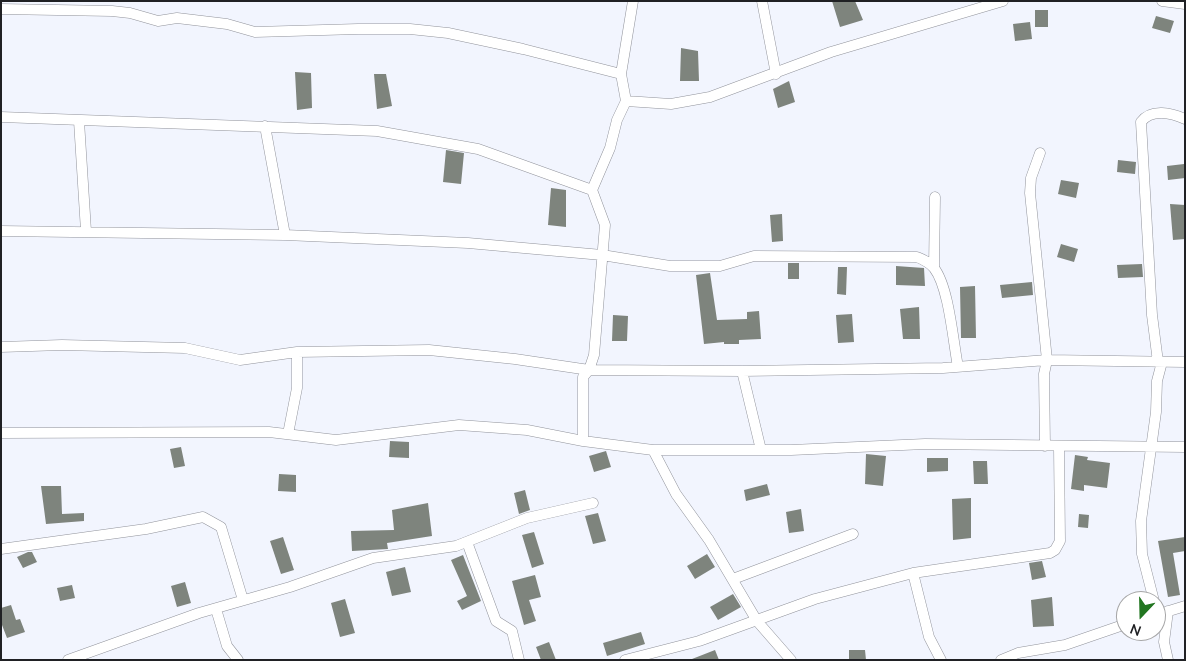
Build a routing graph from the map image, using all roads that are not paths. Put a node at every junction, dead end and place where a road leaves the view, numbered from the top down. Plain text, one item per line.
1 (633, 1) edge
2 (762, 1) edge
3 (1003, 1) edge
4 (1162, 1) edge
5 (1185, 4) edge
6 (53, 6) edge
7 (1, 10) edge
8 (621, 74) junction
9 (776, 74) junction
10 (626, 101) junction
11 (1, 117) edge
12 (1185, 119) edge
13 (78, 121) junction
14 (266, 126) junction
15 (1040, 153) dead end
16 (592, 190) junction
17 (935, 197) dead end
18 (1, 231) edge
19 (86, 231) junction
20 (285, 235) junction
21 (602, 255) junction
22 (934, 268) junction
23 (1, 347) edge
24 (297, 352) junction
25 (1047, 360) junction
26 (1160, 362) junction
27 (1185, 362) edge
28 (958, 367) junction
29 (589, 370) junction
30 (742, 371) junction
31 (1, 433) edge
32 (288, 434) junction
33 (583, 441) junction
34 (1045, 446) junction
35 (1060, 446) junction
36 (1152, 446) junction
37 (1185, 447) edge
38 (653, 450) junction
39 (762, 450) junction
40 (593, 503) dead end
41 (853, 534) dead end
42 (467, 542) junction
43 (1, 549) edge
44 (913, 573) junction
45 (734, 579) junction
46 (1151, 591) edge
47 (243, 600) junction
48 (1185, 606) edge
49 (216, 608) junction
50 (1166, 610) edge
51 (757, 621) junction
52 (1116, 627) edge
53 (1164, 641) edge
54 (68, 660) edge
55 (238, 660) edge
56 (519, 660) edge
57 (625, 660) edge
58 (791, 660) edge
59 (941, 660) edge
60 (1002, 660) edge
61 (1168, 660) edge

1 - 8 street
2 - 9 street
3 - 9 street
4 - 5 street
6 - 7 street
6 - 8 street
8 - 10 street
9 - 10 street
10 - 16 street
11 - 13 street
12 - 26 street
13 - 14 street
13 - 19 street
14 - 16 street
14 - 20 street
15 - 25 street
16 - 21 street
17 - 22 street
18 - 19 street
19 - 20 street
20 - 21 street
21 - 22 street
21 - 29 street
22 - 28 street
23 - 24 street
24 - 29 street
24 - 32 street
25 - 26 street
25 - 28 street
25 - 34 street
26 - 27 street
26 - 36 street
28 - 30 street
29 - 30 street
29 - 33 street
30 - 39 street
31 - 32 street
32 - 33 street
33 - 38 street
34 - 35 street
34 - 39 street
35 - 36 street
35 - 44 street
36 - 37 street
36 - 46 street
38 - 39 street
38 - 45 street
40 - 42 street
41 - 45 street
42 - 47 street
42 - 56 street
43 - 47 street
44 - 51 street
44 - 59 street
45 - 51 street
47 - 49 street
48 - 50 street
49 - 54 street
49 - 55 street
51 - 57 street
51 - 58 street
52 - 60 street
53 - 61 street

